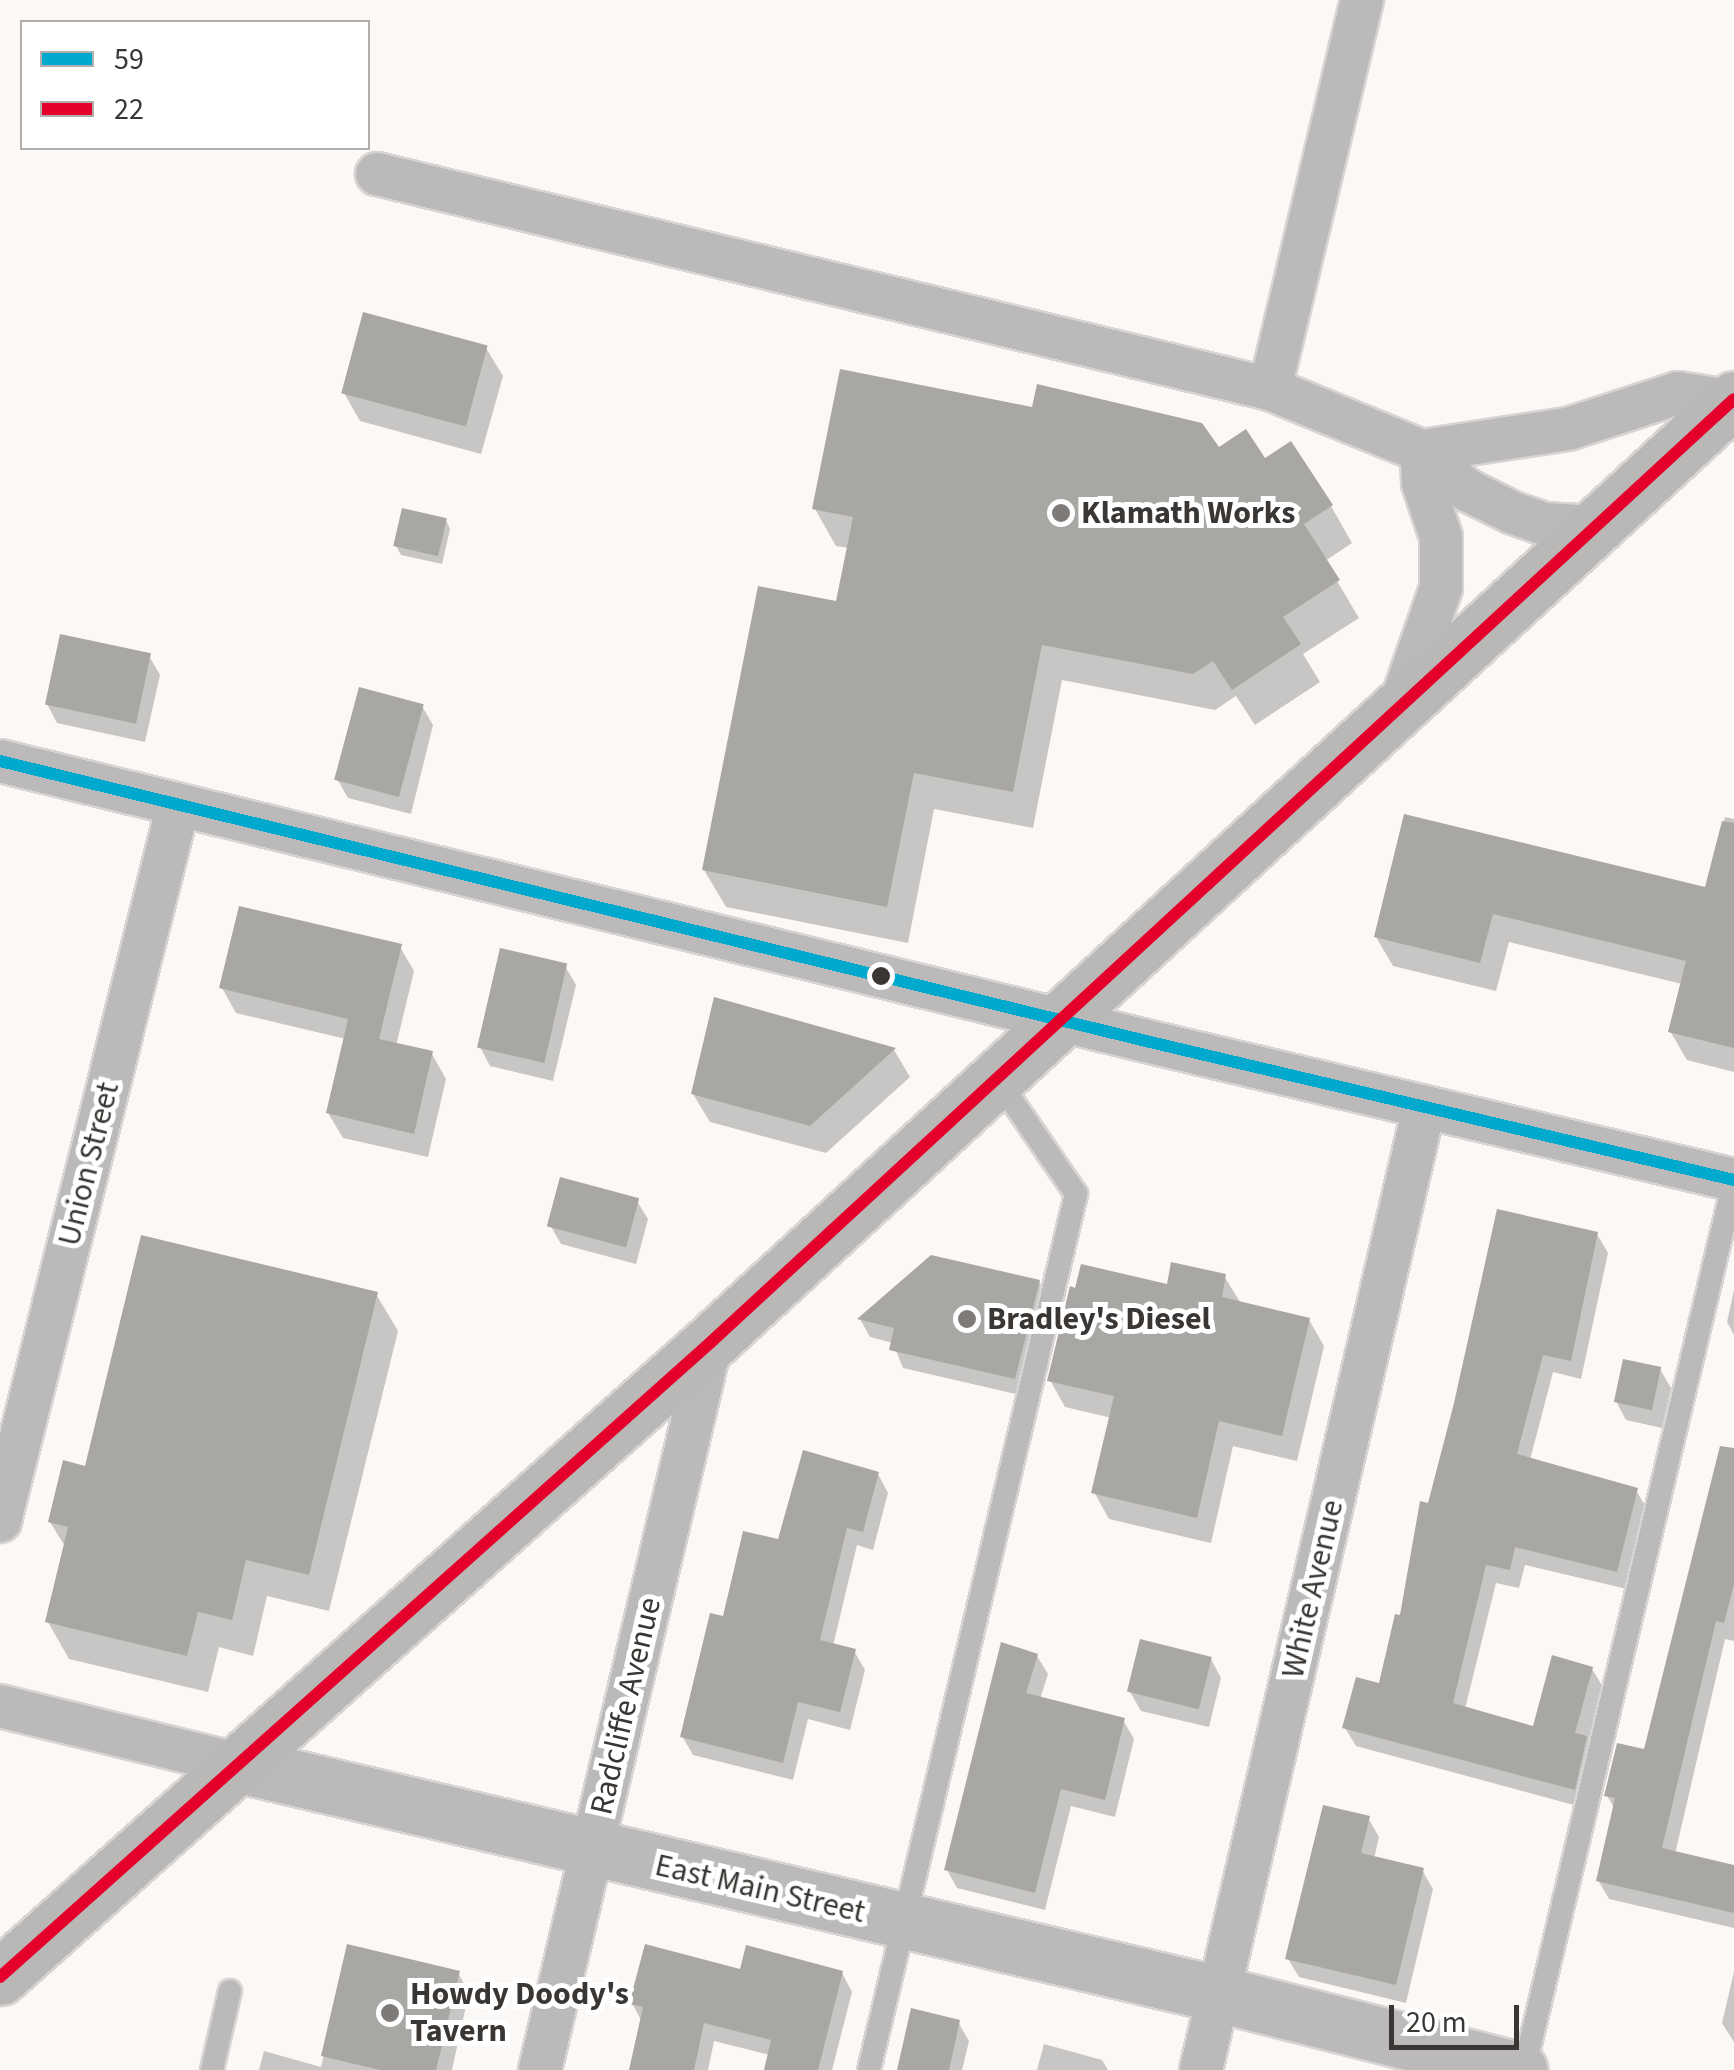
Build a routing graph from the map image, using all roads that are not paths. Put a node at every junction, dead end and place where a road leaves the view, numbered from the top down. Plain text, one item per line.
1 (1362, 0) edge
2 (377, 174) dead end
3 (1270, 390) junction
4 (1733, 400) edge
5 (1422, 451) junction
6 (1594, 527) junction
7 (1399, 707) junction
8 (0, 761) edge
9 (178, 806) junction
10 (1058, 1020) junction
11 (996, 1078) junction
12 (1424, 1108) junction
13 (1734, 1180) edge
14 (711, 1342) junction
15 (0, 1521) edge
16 (0, 1706) edge
17 (240, 1765) junction
18 (593, 1850) junction
19 (906, 1922) junction
20 (0, 1977) edge
21 (230, 1991) dead end
22 (1220, 1994) junction
23 (212, 2070) edge
24 (540, 2070) edge
25 (869, 2070) edge
26 (1200, 2070) edge
27 (1522, 2070) edge

1 - 3 street
2 - 3 street
3 - 5 street
4 - 5 street
4 - 6 main road
5 - 6 street
5 - 7 street
6 - 7 main road
7 - 10 main road
8 - 9 street
9 - 10 street
9 - 15 street, Union Street
10 - 11 main road
10 - 12 street
11 - 14 main road
11 - 19 lane
12 - 13 street
12 - 22 street, White Avenue
13 - 27 lane
14 - 17 main road
14 - 18 street, Radcliffe Avenue
16 - 17 street, East Main Street
17 - 18 street, East Main Street
17 - 20 main road
18 - 19 street, East Main Street
18 - 24 street, Radcliffe Avenue
19 - 22 street, East Main Street
19 - 25 lane
21 - 23 lane
22 - 26 street, White Avenue
22 - 27 street, East Main Street

